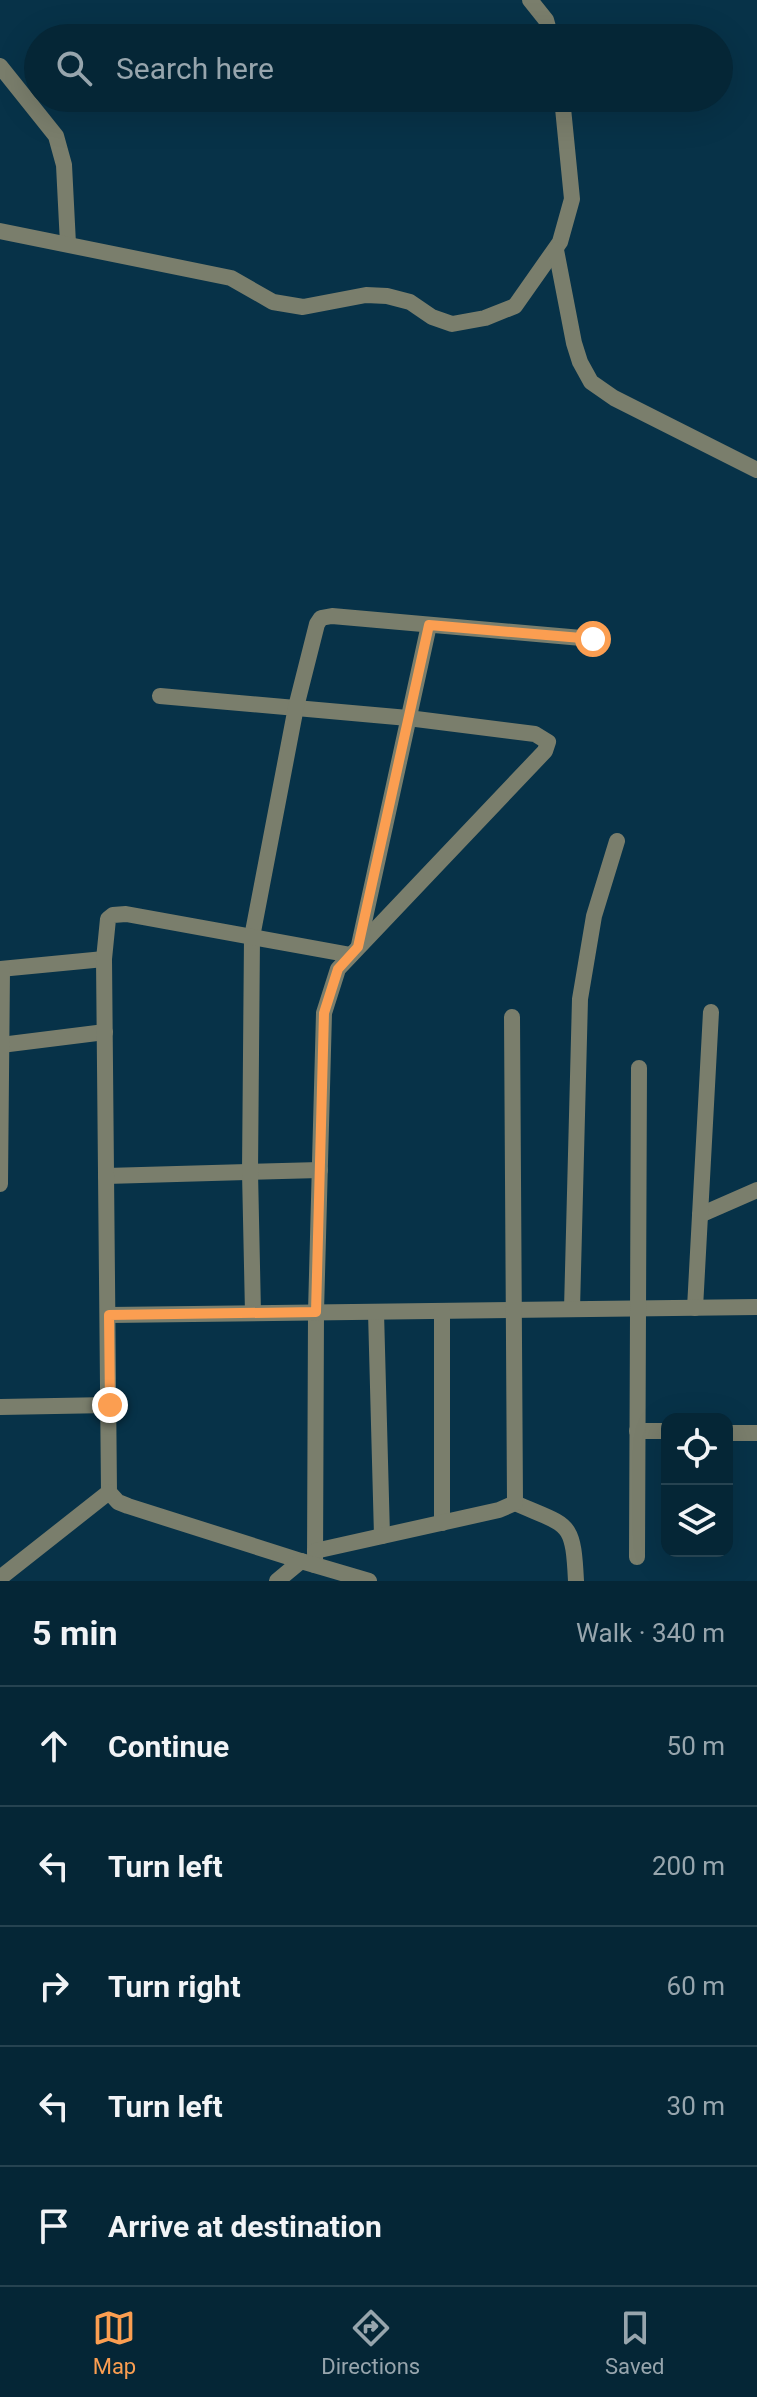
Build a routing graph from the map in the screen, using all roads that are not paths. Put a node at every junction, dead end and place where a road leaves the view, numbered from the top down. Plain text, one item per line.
1 (530, 0) edge
2 (547, 24) edge
3 (0, 66) edge
4 (24, 96) edge
5 (37, 112) edge
6 (563, 112) edge
7 (0, 231) edge
8 (68, 244) junction
9 (556, 250) junction
10 (757, 470) edge
11 (429, 625) junction
12 (593, 639) dead end
13 (160, 696) dead end
14 (296, 707) junction
15 (408, 718) junction
16 (617, 841) dead end
17 (252, 937) junction
18 (354, 951) junction
19 (104, 959) junction
20 (1, 969) edge
21 (711, 1012) dead end
22 (512, 1017) dead end
23 (105, 1032) junction
24 (1, 1045) edge
25 (639, 1068) dead end
26 (320, 1170) junction
27 (250, 1172) junction
28 (106, 1176) junction
29 (0, 1184) edge
30 (757, 1190) edge
31 (700, 1215) junction
32 (757, 1307) edge
33 (637, 1308) junction
34 (695, 1308) junction
35 (572, 1309) junction
36 (514, 1310) junction
37 (442, 1311) junction
38 (316, 1312) junction
39 (376, 1312) junction
40 (253, 1313) junction
41 (109, 1315) junction
42 (110, 1405) junction
43 (0, 1407) edge
44 (637, 1431) junction
45 (661, 1431) edge
46 (733, 1433) edge
47 (757, 1433) edge
48 (109, 1492) junction
49 (515, 1503) junction
50 (442, 1523) junction
51 (382, 1536) junction
52 (637, 1557) dead end
53 (310, 1559) junction
54 (1, 1579) edge
55 (277, 1581) edge
56 (369, 1581) edge
57 (576, 1581) edge

1 - 2 street
3 - 4 street
5 - 8 street
6 - 9 street
7 - 8 street
8 - 9 street
9 - 10 street
11 - 12 street
11 - 14 street
11 - 15 street
13 - 14 street
14 - 15 street
14 - 17 street
15 - 18 street
15 - 18 street
16 - 35 street
17 - 18 street
17 - 19 street
17 - 27 street
18 - 26 street
19 - 20 street
19 - 23 street
20 - 24 street
21 - 31 street
22 - 36 street
23 - 24 street
23 - 28 street
24 - 29 street
25 - 33 street
26 - 27 street
26 - 38 street
27 - 28 street
27 - 40 street
28 - 41 street
30 - 31 street
31 - 34 street
32 - 34 street
33 - 34 street
33 - 35 street
33 - 44 street
35 - 36 street
36 - 37 street
36 - 49 street
37 - 39 street
37 - 50 street
38 - 39 street
38 - 40 street
38 - 53 street
39 - 51 street
40 - 41 street
41 - 42 street
42 - 43 street
42 - 48 street
44 - 45 street
44 - 52 street
46 - 47 street
48 - 53 street
48 - 54 street
49 - 50 street
49 - 57 street
50 - 51 street
51 - 53 street
53 - 55 street
53 - 56 street

